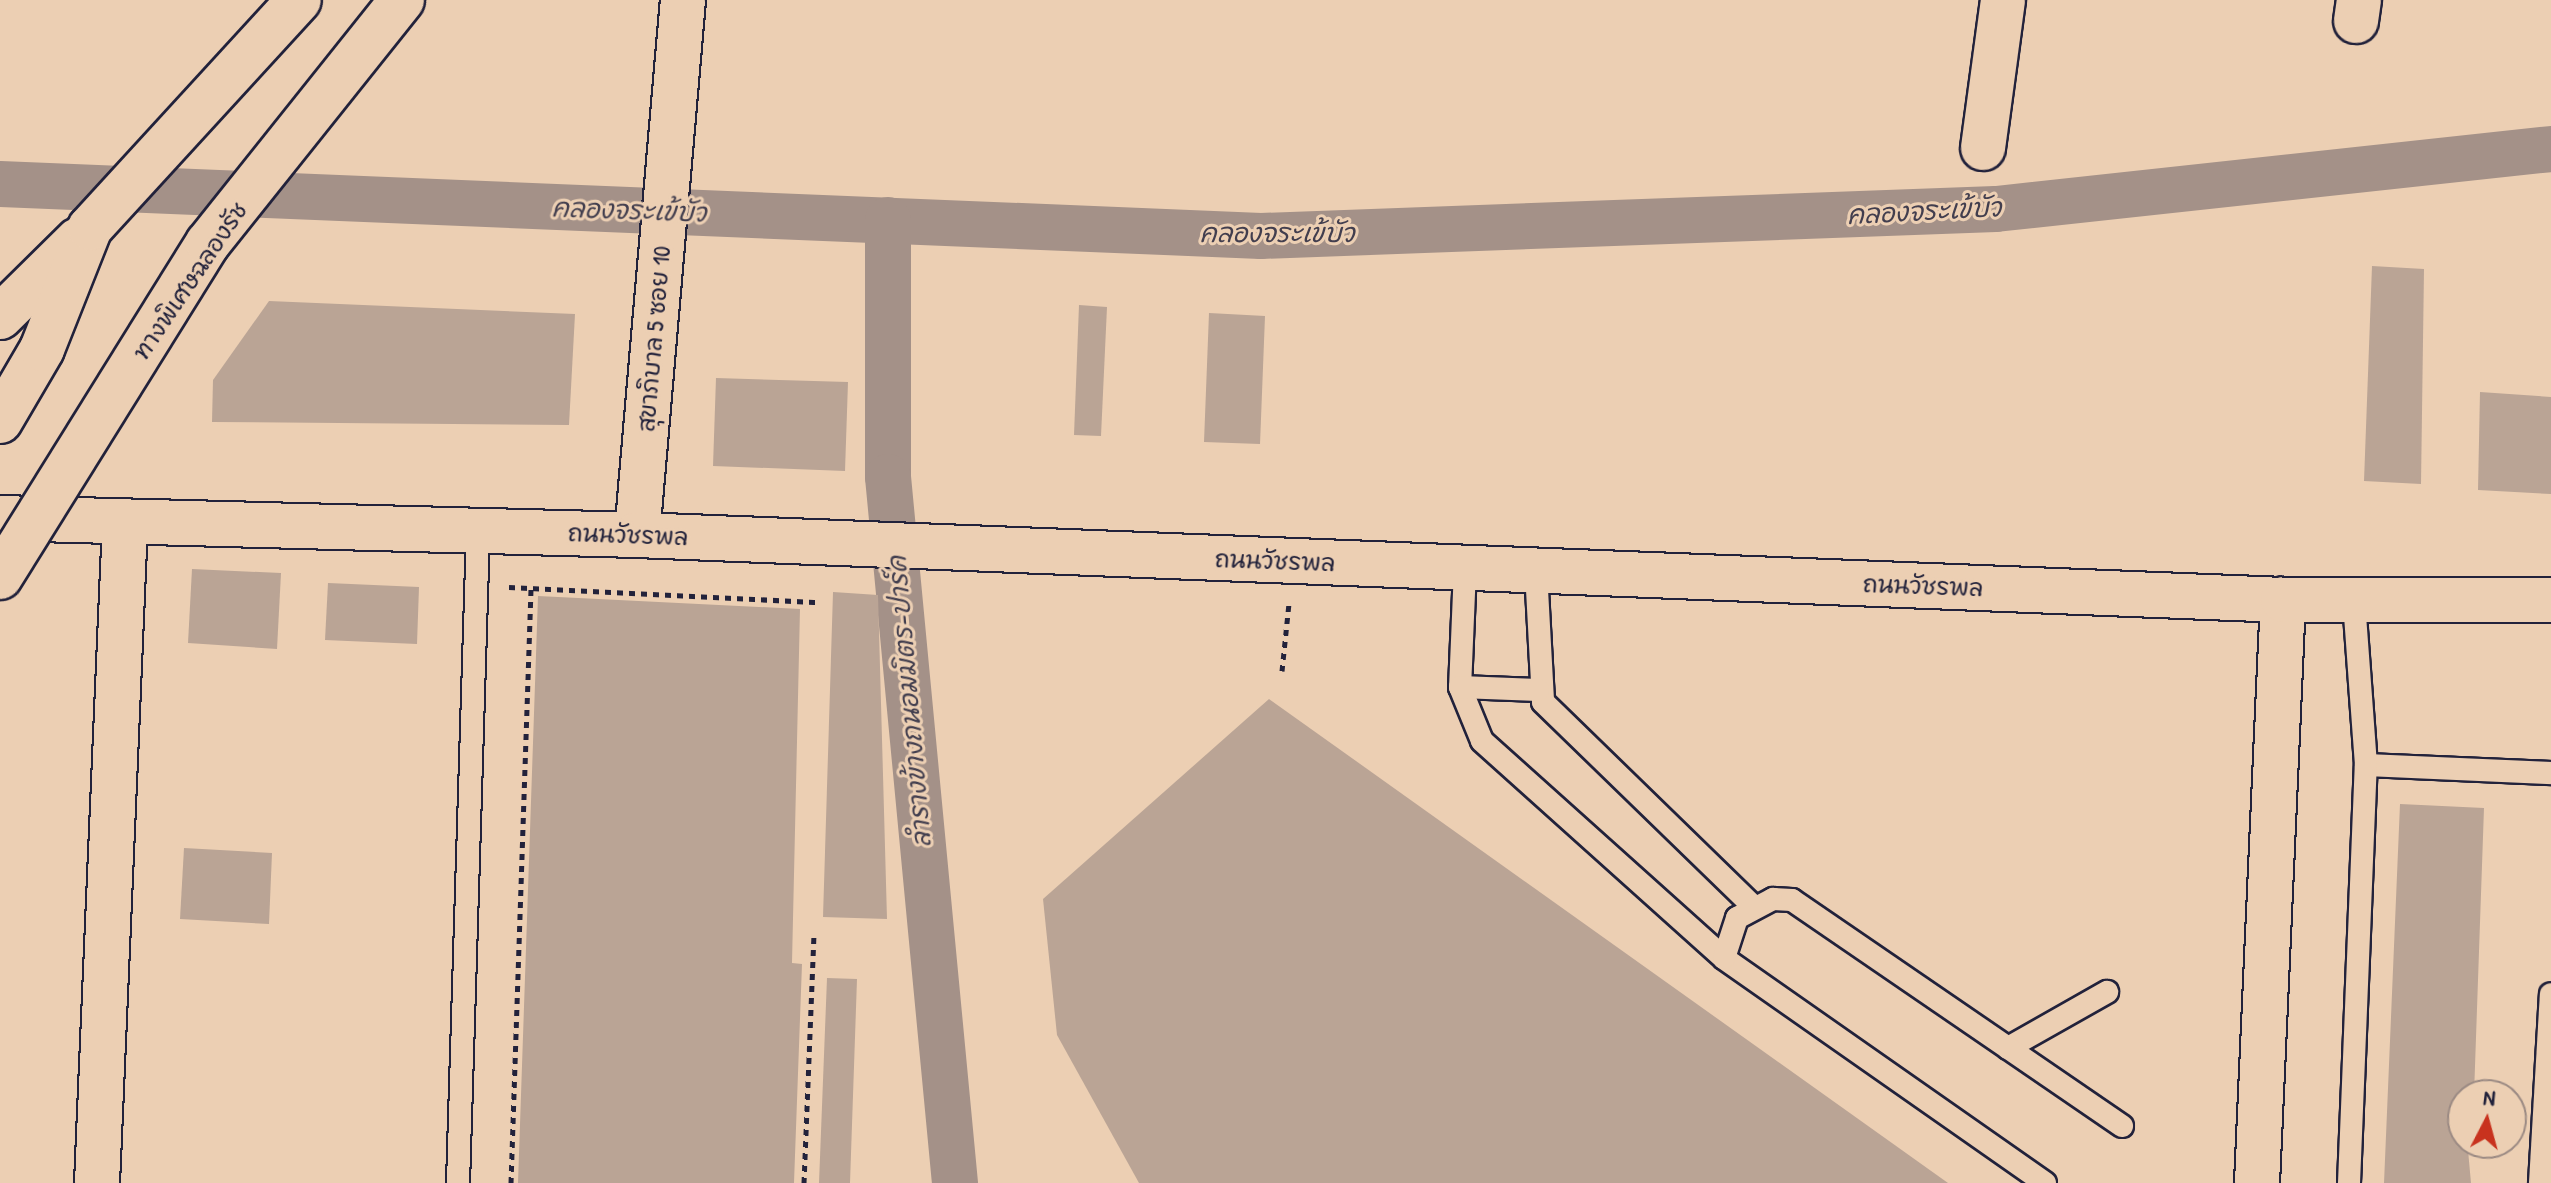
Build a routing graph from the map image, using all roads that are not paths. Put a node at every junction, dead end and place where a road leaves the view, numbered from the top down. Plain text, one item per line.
1 (299, 0) edge
2 (402, 0) edge
3 (683, 0) edge
4 (2003, 0) edge
5 (1983, 148) dead end
6 (90, 228) junction
7 (0, 317) edge
8 (0, 421) edge
9 (0, 518) edge
10 (125, 523) junction
11 (478, 532) junction
12 (637, 535) junction
13 (1465, 569) junction
14 (1536, 571) junction
15 (0, 577) edge
16 (2283, 600) junction
17 (2551, 600) edge
18 (2354, 601) junction
19 (1460, 687) junction
20 (1538, 690) junction
21 (2366, 765) junction
22 (2551, 773) edge
23 (1754, 907) junction
24 (1724, 958) junction
25 (2107, 992) dead end
26 (2551, 994) edge
27 (2008, 1048) junction
28 (2122, 1126) dead end
29 (97, 1183) edge
30 (458, 1183) edge
31 (2045, 1183) edge
32 (2257, 1183) edge
33 (2349, 1183) edge
34 (2540, 1183) edge

1 - 6 main road
2 - 15 main road, ทางพิเศษฉลองรัช, bridge
3 - 12 main road, สุขาภิบาล 5 ซอย 10
4 - 5 main road
6 - 7 main road
6 - 8 main road
9 - 10 main road, ถนนวัชรพล
10 - 11 main road, ถนนวัชรพล
10 - 29 main road
11 - 12 main road, ถนนวัชรพล
11 - 30 lane
12 - 13 main road, ถนนวัชรพล
13 - 14 main road, ถนนวัชรพล
13 - 19 lane
14 - 16 main road, ถนนวัชรพล
14 - 20 lane
16 - 18 main road, ถนนวัชรพล
16 - 32 main road
17 - 18 main road, ถนนวัชรพล
18 - 21 lane
19 - 20 lane
19 - 24 lane
20 - 23 lane
21 - 22 lane
21 - 33 lane
23 - 24 lane
23 - 27 lane
24 - 31 lane
25 - 27 lane
26 - 34 lane
27 - 28 lane

